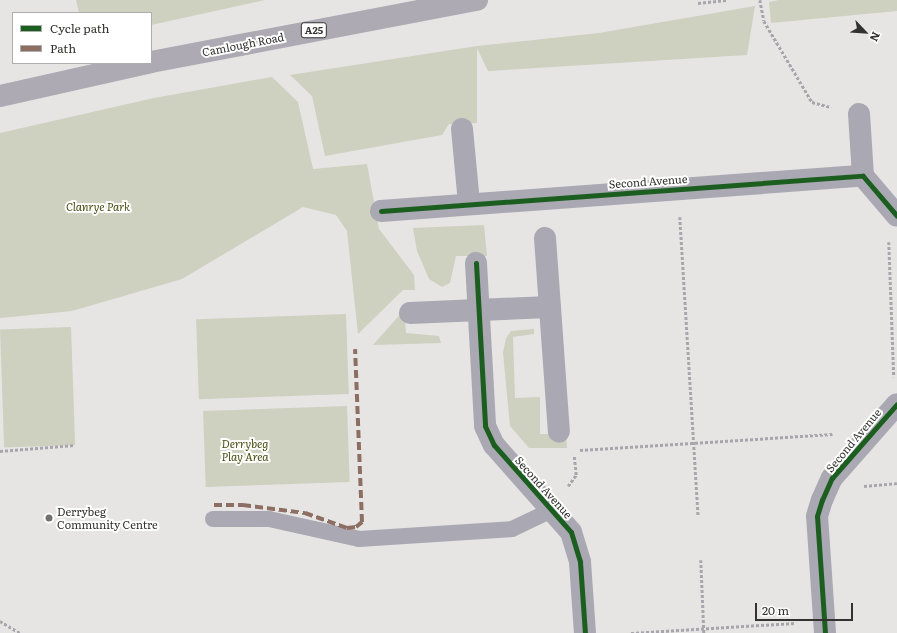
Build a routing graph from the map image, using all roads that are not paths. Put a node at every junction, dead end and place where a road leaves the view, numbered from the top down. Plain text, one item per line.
1 (477, 0) edge
2 (152, 62) edge
3 (144, 64) edge
4 (0, 96) edge
5 (859, 114) road end
6 (462, 129) dead end
7 (863, 176) junction
8 (470, 203) junction
9 (381, 211) dead end
10 (892, 211) edge
11 (545, 238) dead end
12 (476, 263) dead end
13 (550, 307) junction
14 (478, 310) junction
15 (410, 313) dead end
16 (896, 393) edge
17 (559, 431) dead end
18 (552, 510) junction
19 (213, 519) dead end
20 (585, 633) edge
21 (825, 633) edge

1 - 2 main road, Camlough Road / A25
3 - 4 main road
5 - 7 street
6 - 8 street
7 - 8 street, Second Avenue
7 - 10 street
8 - 9 street, Second Avenue
11 - 13 street
12 - 14 street, Second Avenue
13 - 14 street
13 - 17 street
14 - 15 street
14 - 18 street, Second Avenue
16 - 21 street, Second Avenue
18 - 19 lane
18 - 20 street, Second Avenue

